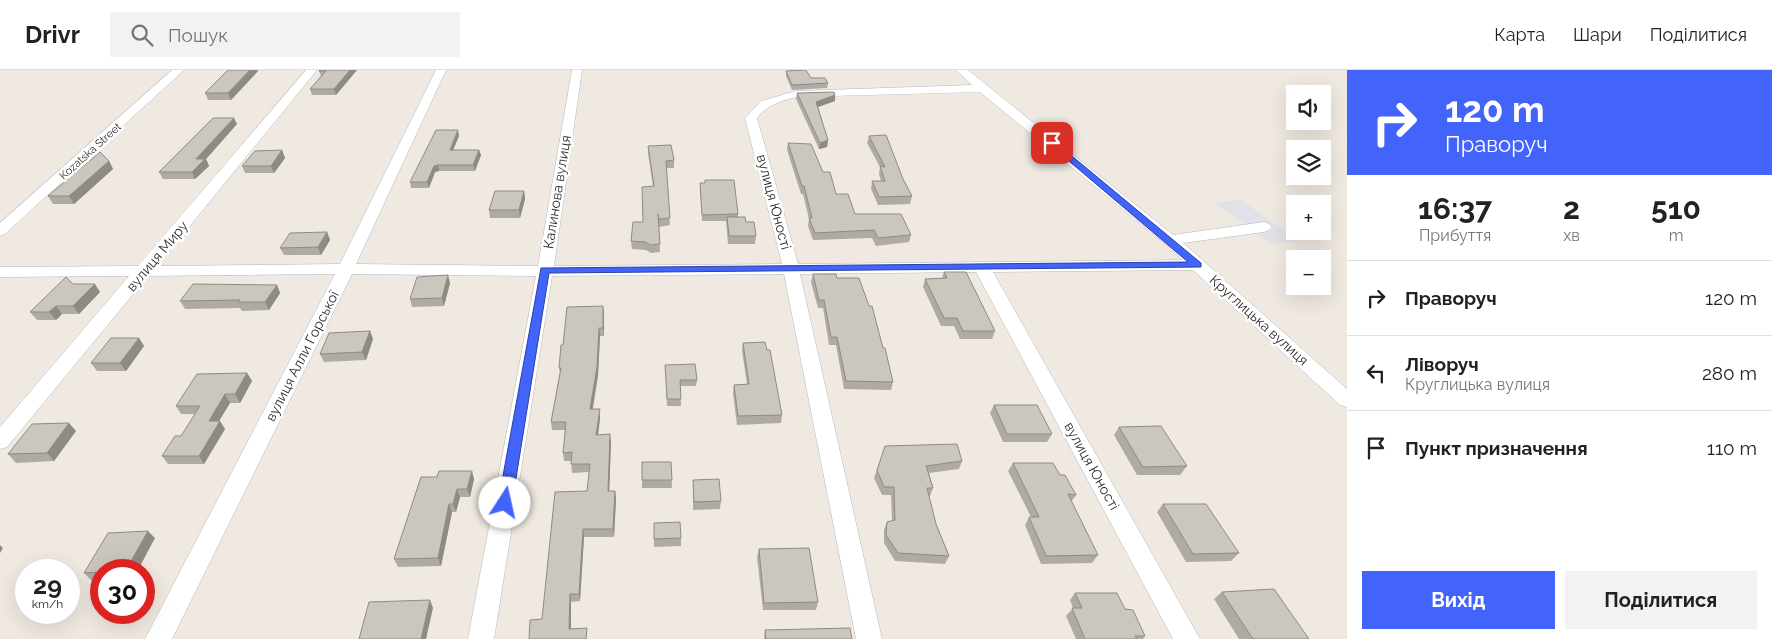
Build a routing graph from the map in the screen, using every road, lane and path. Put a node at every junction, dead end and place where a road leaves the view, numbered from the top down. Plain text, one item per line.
1 (178, 70) edge
2 (312, 70) edge
3 (441, 70) edge
4 (577, 70) edge
5 (962, 70) edge
6 (984, 88) junction
7 (1264, 227) dead end
8 (0, 230) edge
9 (1170, 240) junction
10 (1197, 265) junction
11 (982, 267) junction
12 (791, 268) junction
13 (346, 269) junction
14 (545, 270) junction
15 (144, 271) junction
16 (0, 272) edge
17 (1347, 400) edge
18 (0, 440) edge
19 (158, 639) edge
20 (481, 639) edge
21 (870, 639) edge
22 (1187, 639) edge

1 - 8 street, Kozatska Street
2 - 15 street, вулиця Миру
3 - 13 street, вулиця Алли Горської
4 - 14 street, Калинова вулиця
5 - 6 street, Круглицька вулиця
6 - 9 street, Круглицька вулиця
6 - 12 street, вулиця Юності
7 - 9 street
9 - 10 street, Круглицька вулиця
10 - 11 street
10 - 17 street, Круглицька вулиця
11 - 12 street
11 - 22 street, вулиця Юності
12 - 14 street
12 - 21 street, вулиця Юності
13 - 14 street
13 - 15 street
13 - 19 street, вулиця Алли Горської
14 - 20 street, Калинова вулиця
15 - 16 street
15 - 18 street, вулиця Миру

